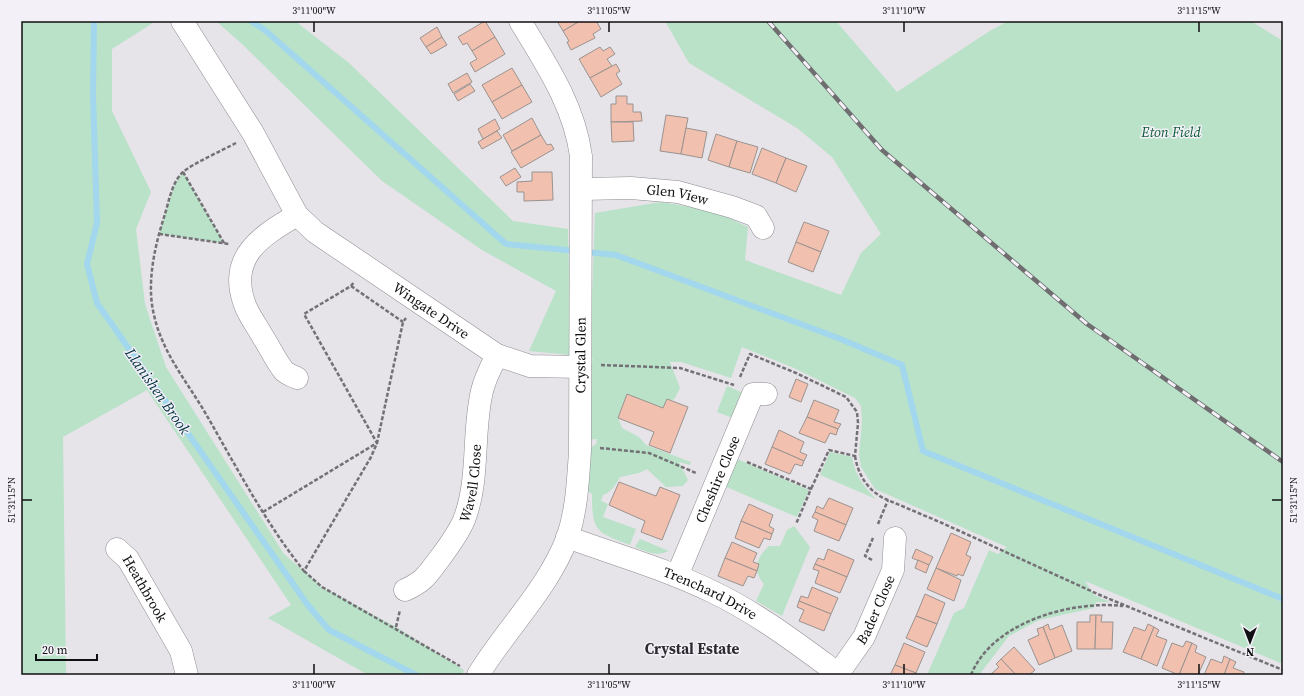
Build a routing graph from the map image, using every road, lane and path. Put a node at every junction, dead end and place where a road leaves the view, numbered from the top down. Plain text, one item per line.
1 (182, 21) edge
2 (520, 21) edge
3 (183, 172) dead end
4 (582, 189) junction
5 (297, 215) junction
6 (763, 228) dead end
7 (159, 234) dead end
8 (224, 243) junction
9 (251, 249) junction
10 (366, 266) junction
11 (351, 286) junction
12 (403, 322) dead end
13 (497, 355) junction
14 (589, 366) junction
15 (297, 378) dead end
16 (739, 380) dead end
17 (737, 386) dead end
18 (766, 394) dead end
19 (598, 448) dead end
20 (855, 456) junction
21 (744, 461) dead end
22 (701, 475) dead end
23 (812, 489) junction
24 (263, 512) dead end
25 (796, 524) dead end
26 (567, 537) junction
27 (895, 538) dead end
28 (117, 549) dead end
29 (304, 571) dead end
30 (677, 576) junction
31 (405, 590) dead end
32 (1127, 606) junction
33 (1283, 670) edge
34 (473, 672) edge
35 (839, 674) edge
36 (187, 675) edge
37 (971, 675) edge

1 - 5 street, Wingate Drive
2 - 4 street, Crystal Glen
3 - 8 path
4 - 6 street, Glen View
4 - 14 street, Crystal Glen
5 - 9 street
5 - 10 street, Wingate Drive
7 - 8 path
8 - 9 path
9 - 15 street
10 - 11 path
10 - 13 street, Wingate Drive
11 - 12 path
11 - 24 path
13 - 14 street, Wingate Drive
13 - 31 street, Wavell Close
14 - 17 path
14 - 26 street, Crystal Glen
16 - 20 path
18 - 30 street, Cheshire Close
19 - 22 path
20 - 23 path
20 - 32 path
21 - 23 path
23 - 25 path
26 - 30 street, Trenchard Drive
26 - 34 street, Crystal Glen
27 - 35 street, Bader Close
28 - 36 street, Heathbrook
29 - 34 path
30 - 35 street, Trenchard Drive
32 - 33 path
32 - 37 path

